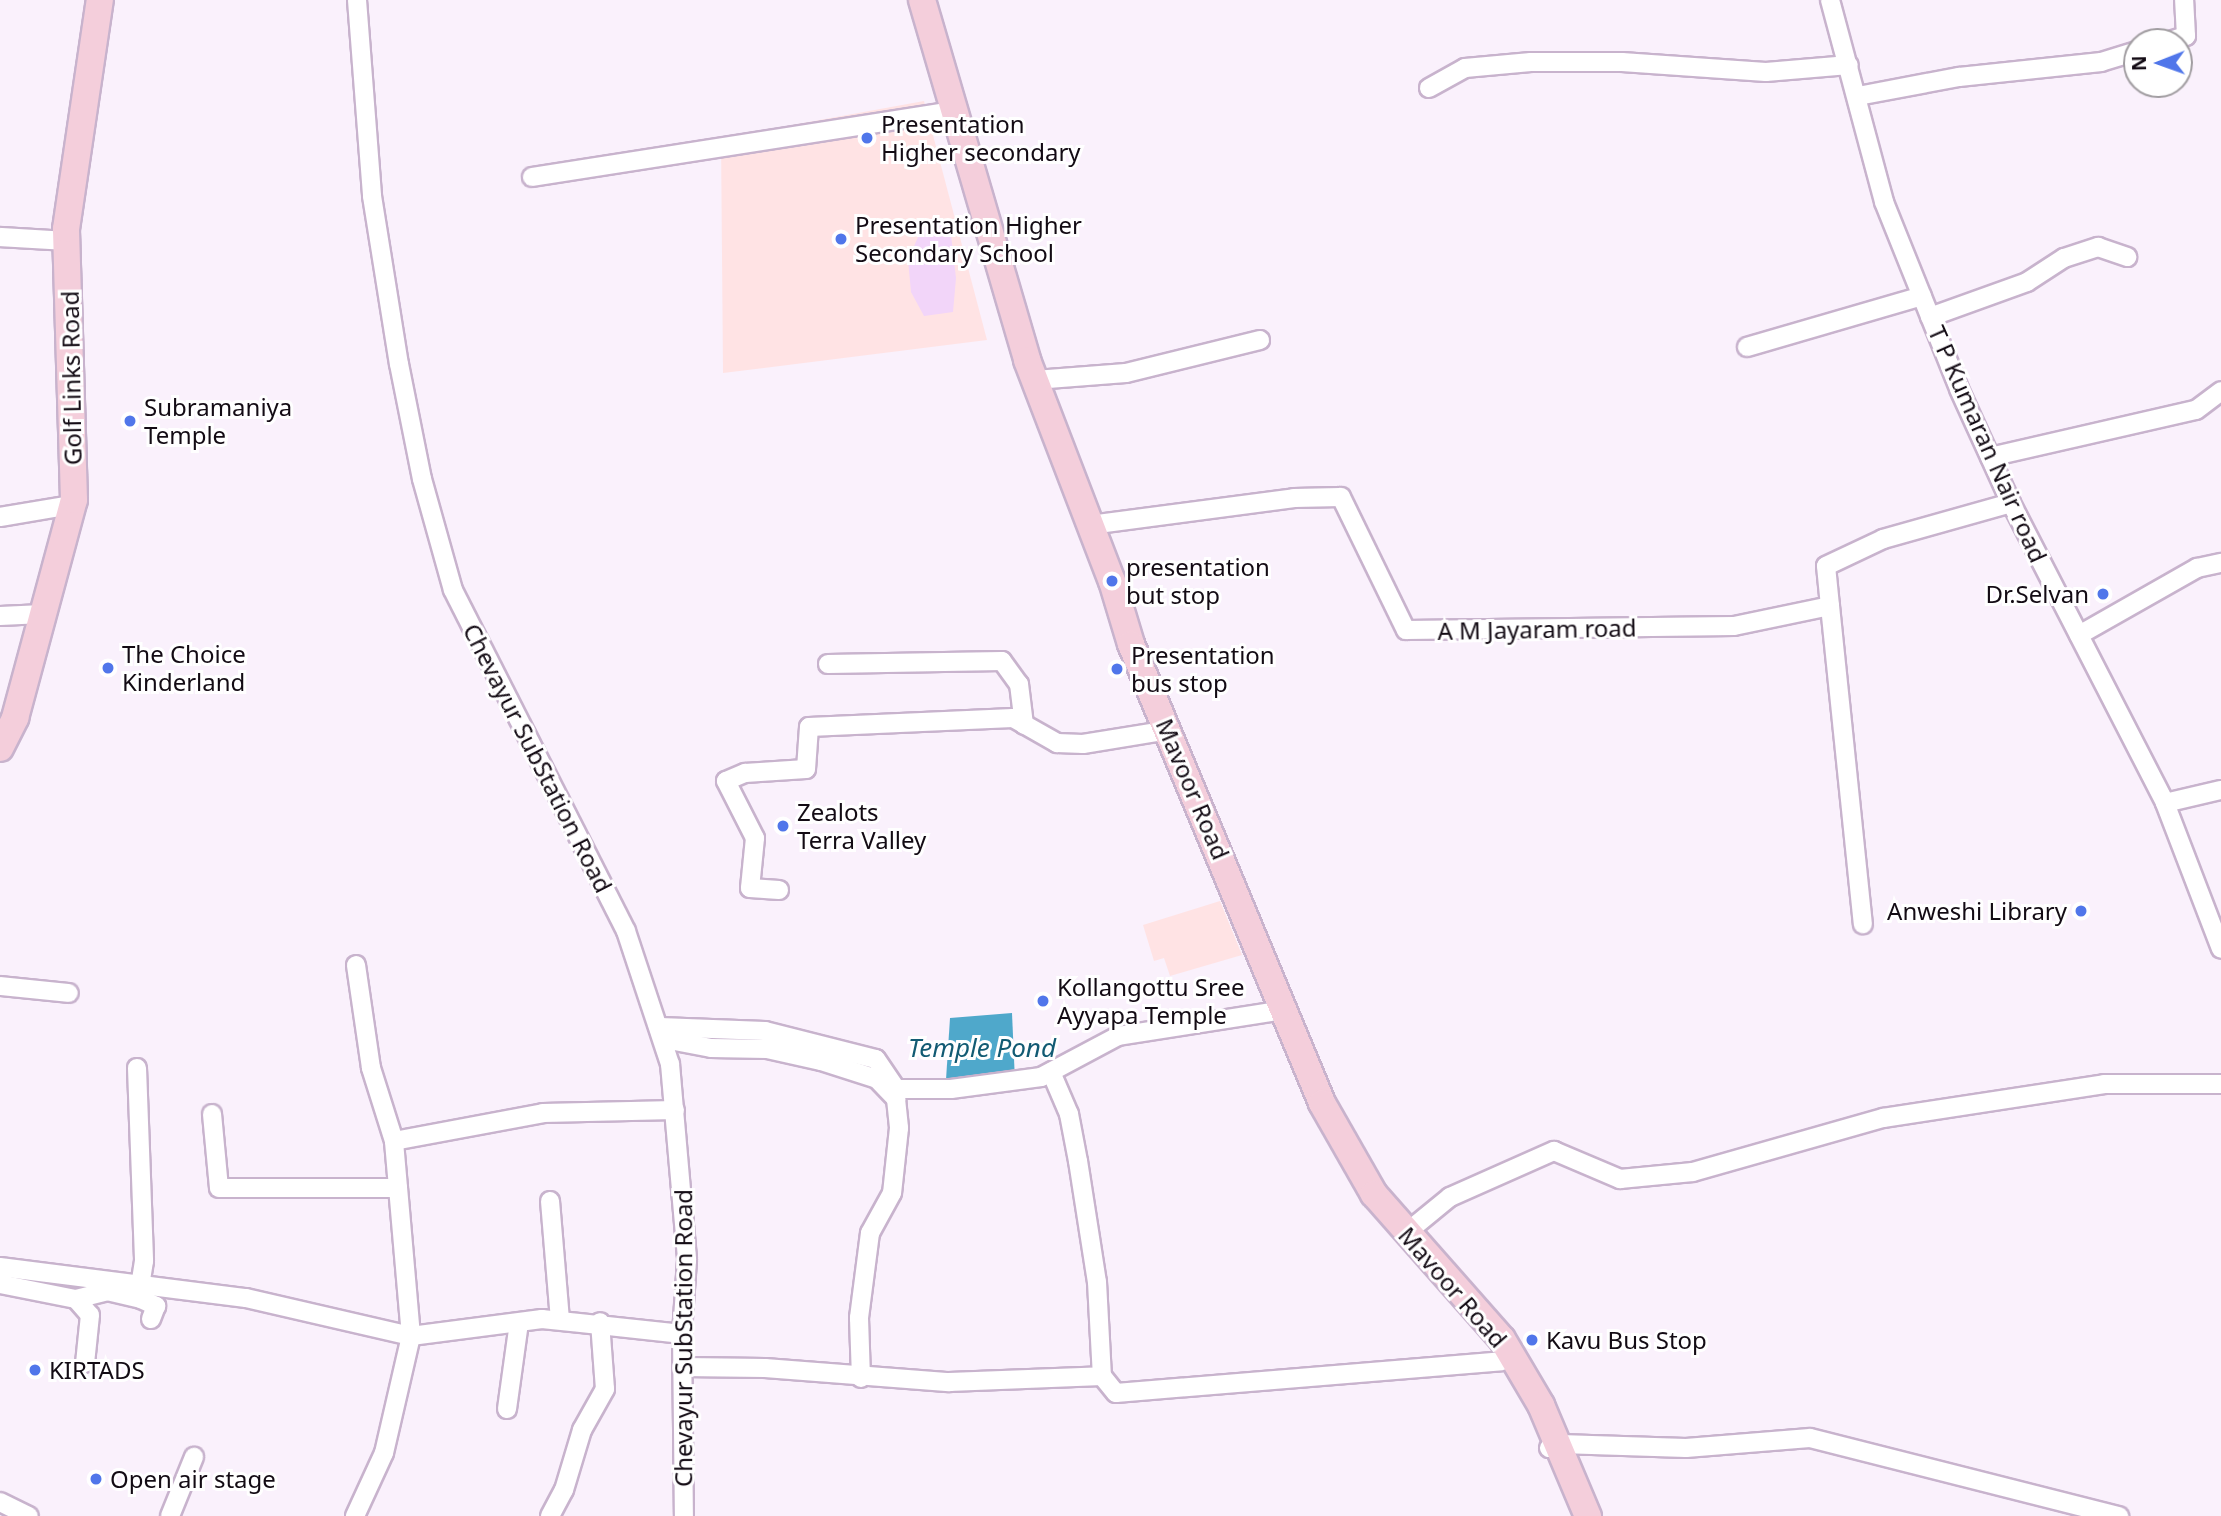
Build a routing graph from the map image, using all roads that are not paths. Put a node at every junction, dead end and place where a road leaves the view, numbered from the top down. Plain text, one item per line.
1 (100, 0) edge
2 (357, 0) edge
3 (909, 0) edge
4 (922, 0) edge
5 (1830, 0) edge
6 (2185, 0) edge
7 (2186, 28) edge
8 (2123, 55) edge
9 (1849, 65) junction
10 (1429, 88) dead end
11 (1858, 96) junction
12 (943, 113) junction
13 (532, 177) dead end
14 (0, 237) edge
15 (67, 241) junction
16 (2127, 257) dead end
17 (1922, 296) junction
18 (1930, 317) junction
19 (1259, 340) dead end
20 (1747, 347) dead end
21 (1035, 380) junction
22 (2221, 391) edge
23 (1990, 457) junction
24 (2011, 503) junction
25 (72, 505) junction
26 (0, 517) edge
27 (1090, 525) junction
28 (2221, 563) edge
29 (1830, 606) junction
30 (43, 614) junction
31 (0, 616) edge
32 (2079, 635) junction
33 (828, 664) dead end
34 (1024, 725) junction
35 (1156, 732) junction
36 (0, 748) edge
37 (2221, 790) edge
38 (2165, 803) junction
39 (779, 890) dead end
40 (1863, 924) dead end
41 (2221, 949) edge
42 (355, 965) dead end
43 (0, 986) edge
44 (69, 993) dead end
45 (1270, 1012) junction
46 (662, 1033) junction
47 (137, 1068) dead end
48 (1051, 1072) junction
49 (2221, 1084) edge
50 (675, 1110) junction
51 (212, 1114) dead end
52 (394, 1141) junction
53 (398, 1188) junction
54 (550, 1201) dead end
55 (1406, 1233) junction
56 (0, 1267) edge
57 (0, 1284) edge
58 (140, 1287) junction
59 (76, 1299) junction
60 (151, 1319) dead end
61 (560, 1320) junction
62 (600, 1322) junction
63 (519, 1323) junction
64 (682, 1334) junction
65 (411, 1336) junction
66 (1502, 1361) junction
67 (85, 1363) dead end
68 (683, 1367) junction
69 (1102, 1376) junction
70 (861, 1378) junction
71 (507, 1409) dead end
72 (1555, 1446) junction
73 (194, 1457) dead end
74 (0, 1502) edge
75 (29, 1516) edge
76 (170, 1516) edge
77 (355, 1516) edge
78 (550, 1516) edge
79 (684, 1516) edge
80 (1575, 1516) edge
81 (1588, 1516) edge
82 (2119, 1516) edge

1 - 15 main road, Golf Links Road
2 - 46 street, Chevayur SubStation Road
3 - 12 main road, Mavoor Road
4 - 21 main road, Mavoor Road
5 - 9 street, T P Kumaran Nair road
6 - 7 street
8 - 11 street
9 - 10 street
9 - 11 street, T P Kumaran Nair road
11 - 17 street, T P Kumaran Nair road
12 - 13 street
12 - 35 main road, Mavoor Road
14 - 15 street
15 - 25 main road, Golf Links Road
16 - 18 street
17 - 18 street, T P Kumaran Nair road
17 - 20 street
18 - 23 street, T P Kumaran Nair road
19 - 21 street
21 - 27 main road, Mavoor Road
22 - 23 street
23 - 24 street, T P Kumaran Nair road
24 - 29 street
24 - 32 street, T P Kumaran Nair road
25 - 26 street
25 - 30 main road, Golf Links Road
27 - 29 street, A M Jayaram road
27 - 55 main road, Mavoor Road
28 - 32 street
29 - 40 street
30 - 31 street
30 - 36 main road, Golf Links Road
32 - 38 street, T P Kumaran Nair road
33 - 34 street
34 - 35 street
34 - 39 street
35 - 45 main road, Mavoor Road
37 - 38 street
38 - 41 street, T P Kumaran Nair road
42 - 52 street
43 - 44 street
45 - 48 street
45 - 66 main road, Mavoor Road
46 - 48 street
46 - 50 street, Chevayur SubStation Road
46 - 70 street
47 - 58 street
48 - 69 street
49 - 55 street
50 - 52 street
50 - 64 street, Chevayur SubStation Road
51 - 53 street
52 - 53 street
53 - 65 street
54 - 61 street
55 - 72 main road, Mavoor Road
56 - 58 street
57 - 59 street
58 - 65 street
59 - 60 street
59 - 67 street
61 - 62 street
61 - 63 street
62 - 64 street
62 - 78 street
63 - 65 street
63 - 71 street
64 - 68 street, Chevayur SubStation Road
65 - 77 street
66 - 69 street
66 - 72 main road, Mavoor Road
68 - 70 street
68 - 79 street, Chevayur SubStation Road
69 - 70 street
72 - 80 main road, Mavoor Road
72 - 81 main road, Mavoor Road
72 - 82 street
73 - 76 street
74 - 75 street

